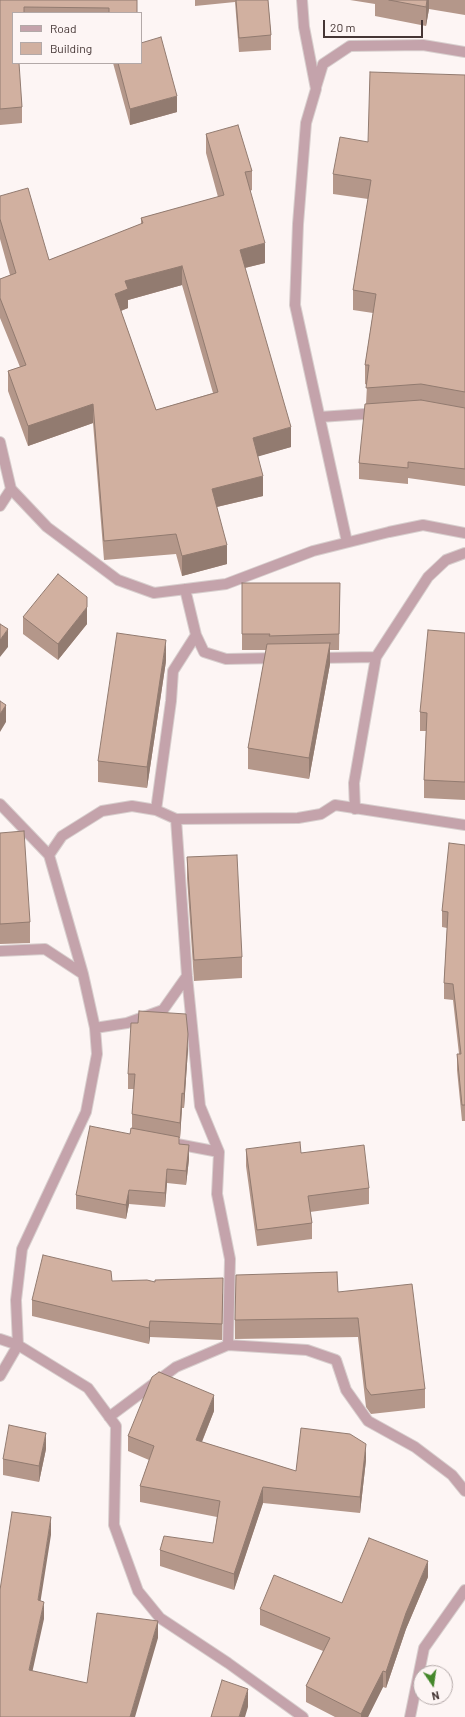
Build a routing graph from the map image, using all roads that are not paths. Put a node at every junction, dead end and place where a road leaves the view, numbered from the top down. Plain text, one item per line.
1 (302, 0) edge
2 (465, 52) edge
3 (316, 89) junction
4 (390, 412) edge
5 (320, 417) junction
6 (0, 442) edge
7 (11, 489) junction
8 (0, 506) edge
9 (465, 533) edge
10 (347, 542) junction
11 (465, 554) edge
12 (185, 589) junction
13 (196, 635) junction
14 (376, 657) junction
15 (289, 658) edge
16 (305, 658) edge
17 (0, 804) edge
18 (355, 809) junction
19 (156, 810) junction
20 (176, 819) junction
21 (465, 825) edge
22 (49, 855) junction
23 (0, 951) edge
24 (83, 974) junction
25 (187, 976) junction
26 (95, 1028) junction
27 (165, 1142) edge
28 (219, 1152) junction
29 (0, 1339) edge
30 (18, 1345) junction
31 (228, 1345) junction
32 (0, 1376) edge
33 (108, 1417) junction
34 (465, 1491) edge
35 (465, 1590) edge
36 (303, 1717) edge
37 (410, 1717) edge

1 - 3 street
2 - 3 street
3 - 5 street
4 - 5 street
5 - 10 street
6 - 7 street
7 - 8 street
7 - 12 street
9 - 10 street
10 - 12 street
11 - 14 street
12 - 13 street
13 - 15 street
13 - 19 street
14 - 16 street
14 - 18 street
17 - 22 street
18 - 20 street
18 - 21 street
19 - 20 street
19 - 22 street
20 - 25 street
22 - 24 street
23 - 24 street
24 - 26 street
25 - 26 street
25 - 28 street
26 - 30 street
27 - 28 street
28 - 31 street
29 - 30 street
30 - 32 street
30 - 33 street
31 - 33 street
31 - 34 street
33 - 36 street
35 - 37 street

